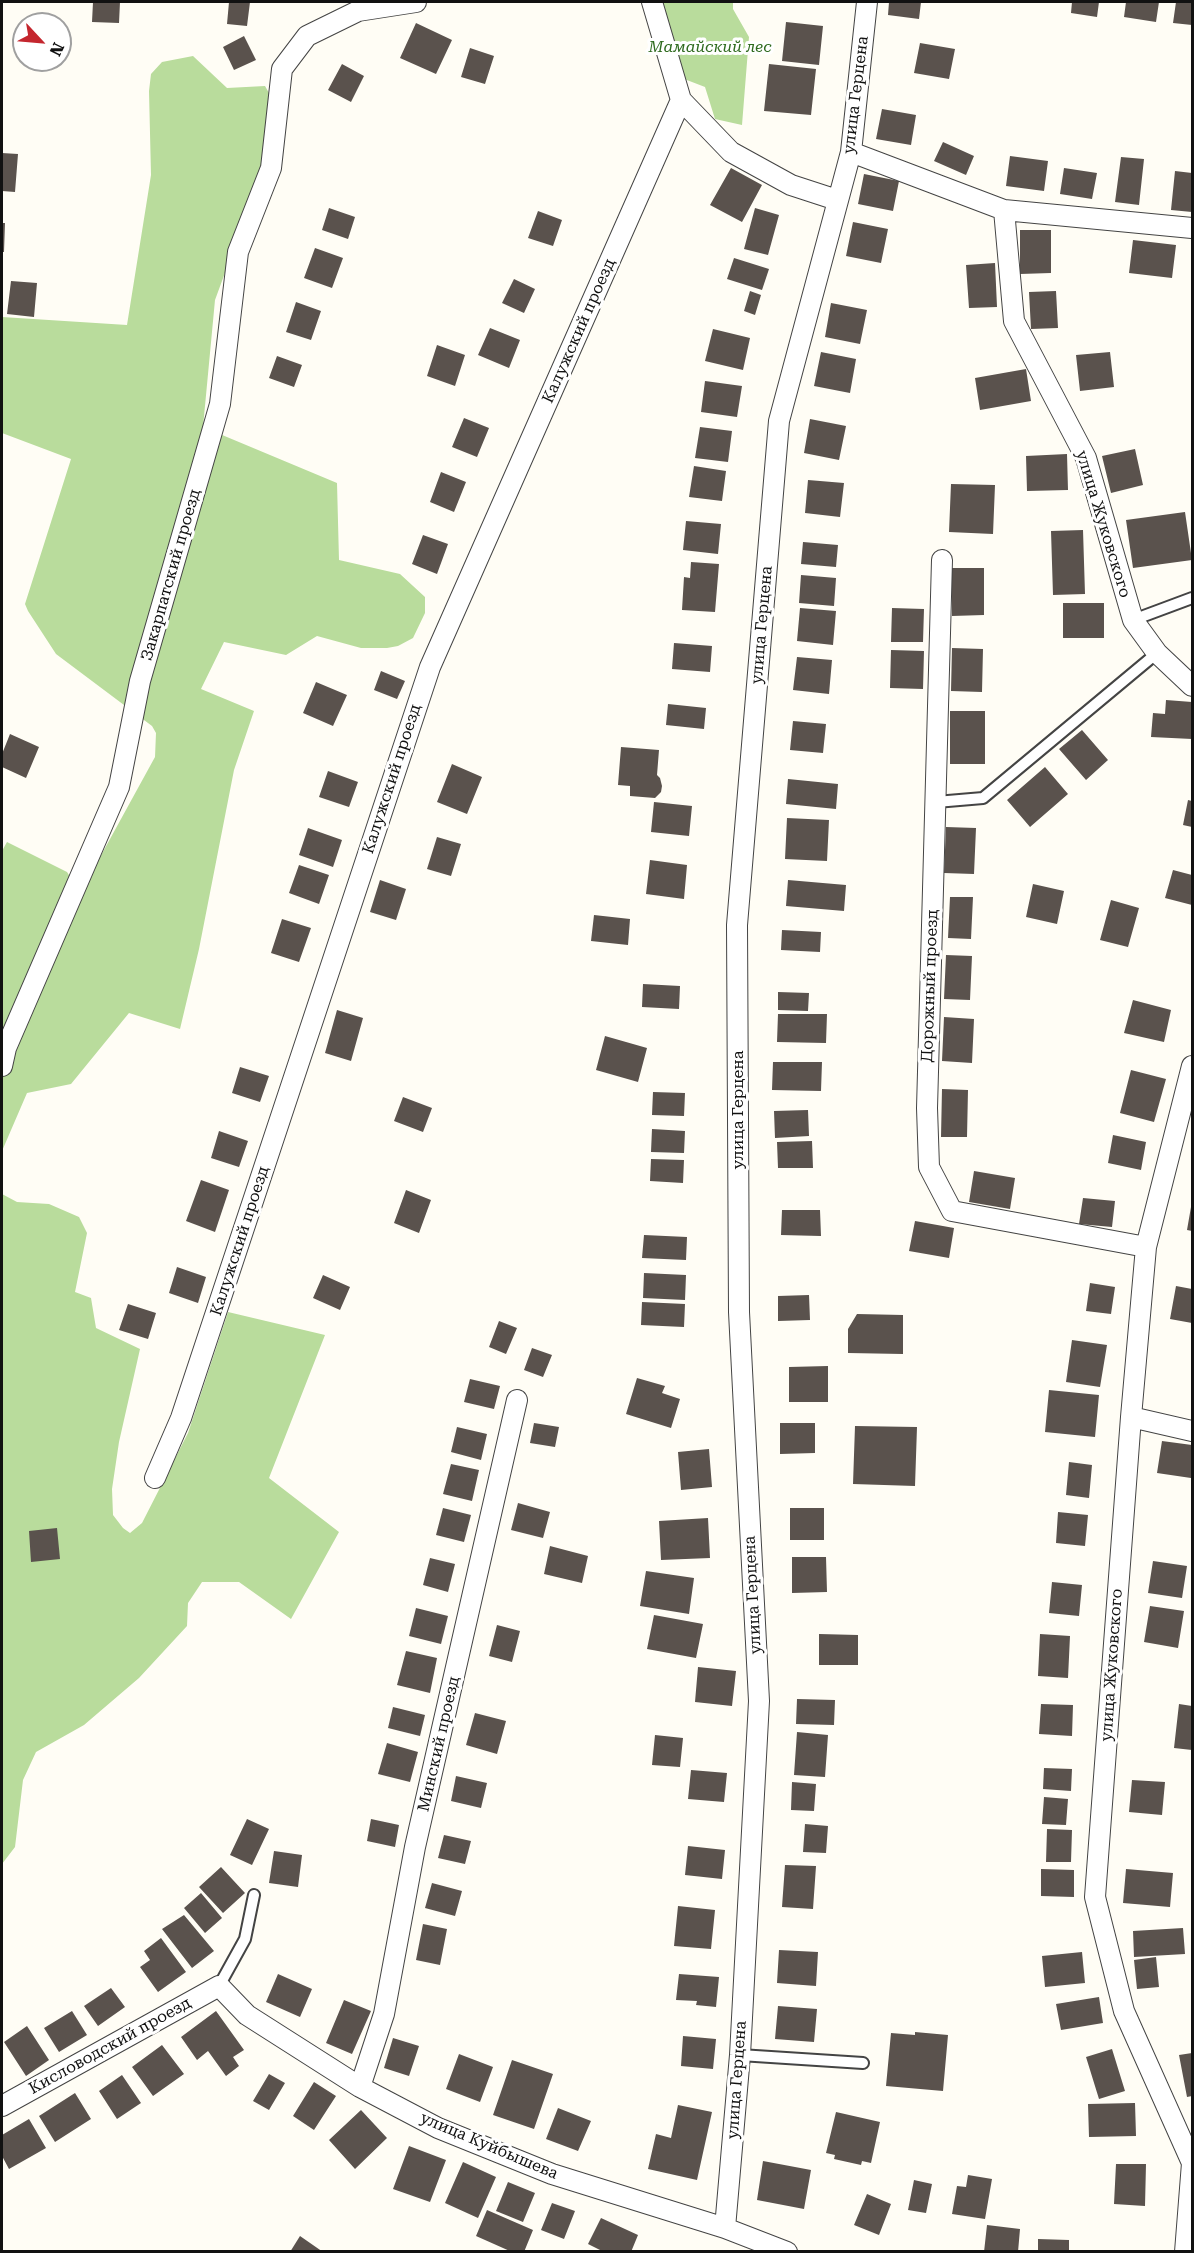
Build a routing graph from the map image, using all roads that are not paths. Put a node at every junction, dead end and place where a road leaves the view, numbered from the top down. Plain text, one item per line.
1 (416, 2) edge
2 (652, 2) edge
3 (867, 2) edge
4 (681, 100) junction
5 (851, 152) junction
6 (837, 200) junction
7 (1004, 210) junction
8 (1192, 228) edge
9 (942, 560) dead end
10 (1192, 598) edge
11 (1133, 620) junction
12 (1157, 653) junction
13 (1192, 686) edge
14 (936, 802) junction
15 (2, 1066) edge
16 (1192, 1066) edge
17 (1146, 1247) junction
18 (517, 1400) dead end
19 (1131, 1417) junction
20 (1192, 1431) edge
21 (155, 1478) dead end
22 (254, 1895) dead end
23 (219, 1986) junction
24 (740, 2055) junction
25 (863, 2063) dead end
26 (360, 2086) junction
27 (2, 2106) edge
28 (724, 2228) junction
29 (787, 2252) edge
30 (1185, 2252) edge

1 - 15 street, Закарпатский проезд
2 - 4 street
3 - 5 street, улица Герцена
4 - 6 street
4 - 21 street, Калужский проезд
5 - 6 street, улица Герцена
5 - 7 street
6 - 24 street, улица Герцена
7 - 8 street
7 - 11 street, улица Жуковского
9 - 14 street, Дорожный проезд
10 - 11 lane
11 - 12 street, улица Жуковского
12 - 13 street, улица Жуковского
12 - 14 lane
14 - 17 street, Дорожный проезд
16 - 17 street, улица Жуковского
17 - 19 street, улица Жуковского
18 - 26 street, Минский проезд
19 - 20 street
19 - 30 street, улица Жуковского
22 - 23 lane
23 - 26 street, улица Куйбышева
23 - 27 street, Кисловодский проезд
24 - 25 lane
24 - 28 street, улица Герцена
26 - 28 street, улица Куйбышева
28 - 29 street, улица Куйбышева

